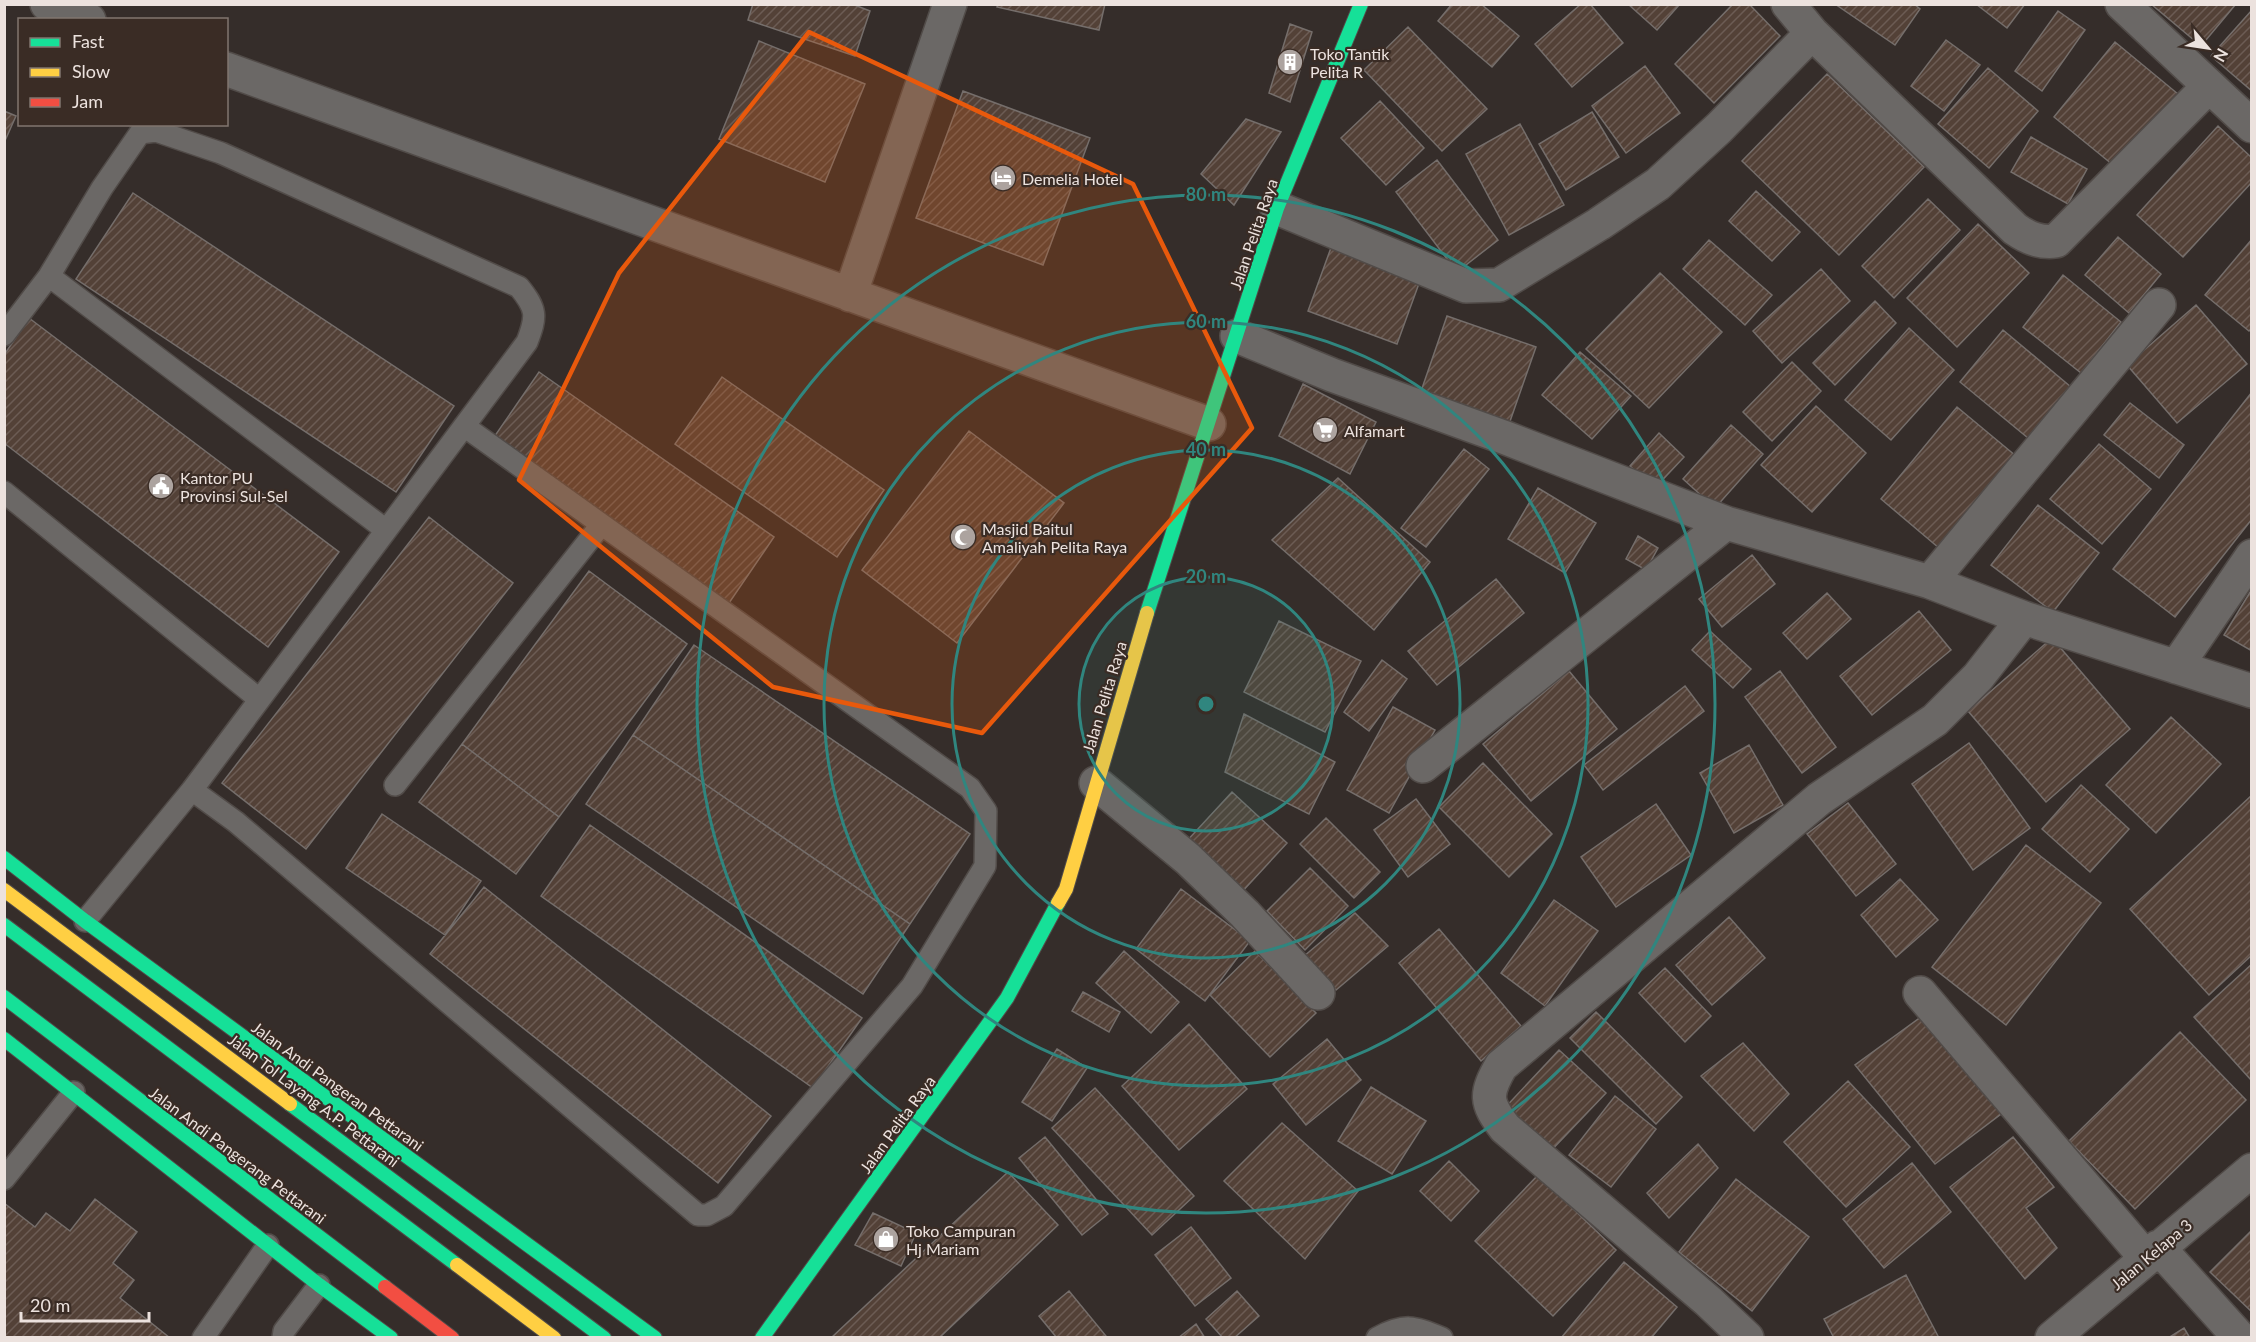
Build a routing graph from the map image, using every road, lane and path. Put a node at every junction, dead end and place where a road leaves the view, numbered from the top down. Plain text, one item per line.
1 (47, 4) edge
2 (950, 4) edge
3 (1361, 4) edge
4 (1788, 4) edge
5 (2122, 4) edge
6 (84, 18) edge
7 (1812, 33) junction
8 (228, 70) edge
9 (2209, 86) junction
10 (2252, 126) edge
11 (1277, 208) junction
12 (49, 276) junction
13 (850, 295) junction
14 (2159, 305) dead end
15 (4, 335) edge
16 (1237, 336) junction
17 (1209, 424) junction
18 (464, 426) junction
19 (4, 492) edge
20 (1726, 523) junction
21 (600, 525) junction
22 (386, 530) junction
23 (2252, 556) edge
24 (1930, 582) junction
25 (2024, 618) junction
26 (2176, 667) junction
27 (2252, 691) edge
28 (259, 699) junction
29 (1423, 766) dead end
30 (1096, 783) junction
31 (395, 784) dead end
32 (192, 790) junction
33 (4, 858) edge
34 (4, 890) edge
35 (85, 921) junction
36 (4, 925) edge
37 (1318, 993) dead end
38 (1920, 993) dead end
39 (4, 997) edge
40 (4, 1039) edge
41 (74, 1092) junction
42 (2252, 1170) edge
43 (4, 1179) edge
44 (268, 1245) junction
45 (2152, 1252) junction
46 (319, 1285) junction
47 (203, 1338) edge
48 (283, 1338) edge
49 (391, 1338) edge
50 (452, 1338) edge
51 (554, 1338) edge
52 (604, 1338) edge
53 (655, 1338) edge
54 (762, 1338) edge
55 (1377, 1338) edge
56 (1442, 1338) edge
57 (1747, 1338) edge
58 (2052, 1338) edge
59 (2240, 1338) edge

1 - 6 street
2 - 13 street
3 - 11 main road, Jalan Pelita Raya
4 - 7 street
5 - 9 street
7 - 9 street
7 - 11 street
8 - 13 street
9 - 10 street
11 - 16 main road, Jalan Pelita Raya
12 - 15 lane
12 - 18 lane
12 - 22 lane
13 - 17 street
14 - 24 street
16 - 17 main road, Jalan Pelita Raya
16 - 20 street
17 - 30 main road, Jalan Pelita Raya
18 - 21 lane
18 - 22 lane
19 - 28 lane
20 - 24 street
20 - 29 street
21 - 31 lane
21 - 32 lane
22 - 28 lane
23 - 26 street
24 - 25 street
25 - 26 street
25 - 57 street
26 - 27 street
28 - 32 lane
30 - 37 street
30 - 54 main road, Jalan Pelita Raya
32 - 35 lane
33 - 35 main road, Jalan Andi Pangeran Pettarani
34 - 52 main road, Jalan Tol Layang A.P. Pettarani
35 - 53 main road, Jalan Andi Pangeran Pettarani
36 - 51 main road
38 - 45 street
39 - 50 main road, Jalan Andi Pangerang Pettarani
40 - 41 main road
41 - 43 lane
41 - 44 main road
42 - 45 street, Jalan Kelapa 3
44 - 46 main road
44 - 47 lane
45 - 58 street, Jalan Kelapa 3
45 - 59 street
46 - 48 lane
46 - 49 main road
55 - 56 lane

